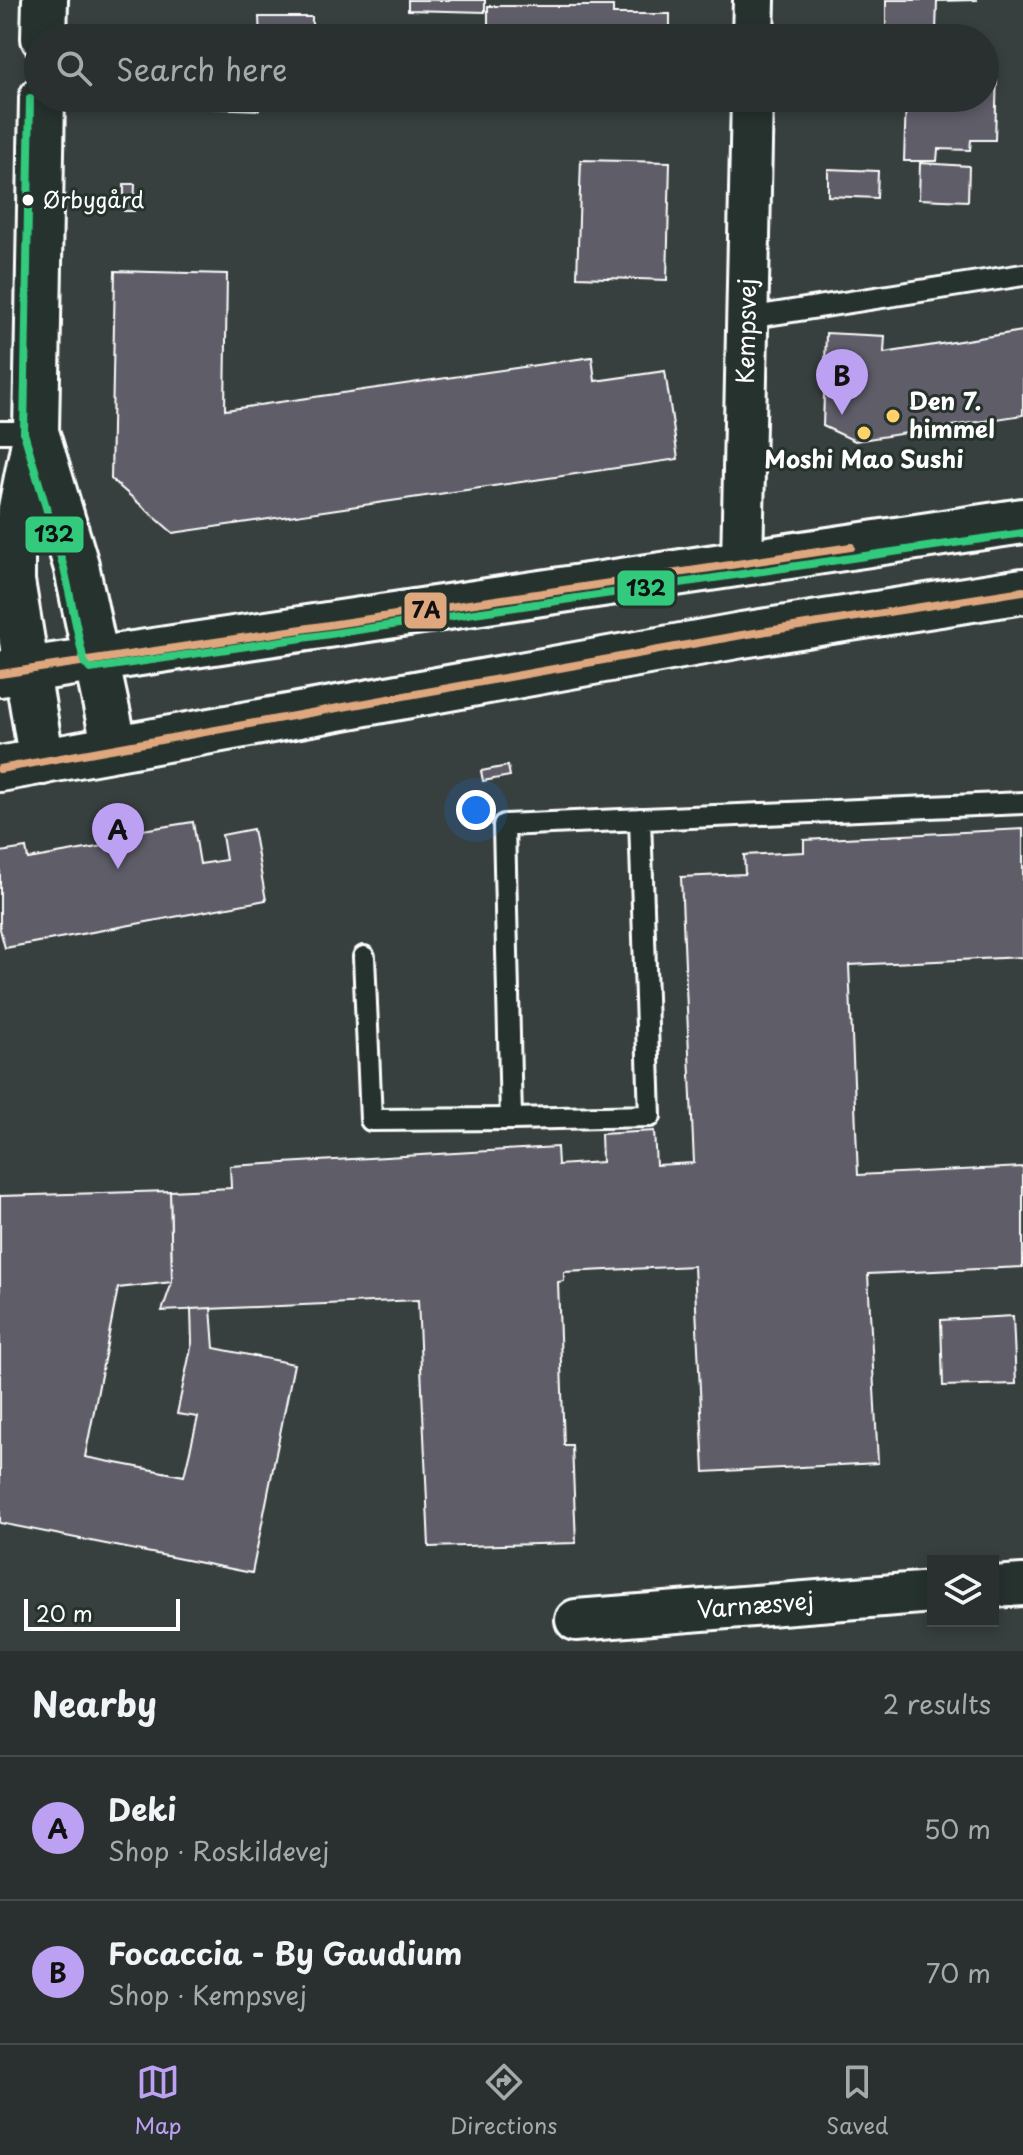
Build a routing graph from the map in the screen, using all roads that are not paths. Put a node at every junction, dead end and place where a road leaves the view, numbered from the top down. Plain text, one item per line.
1 (45, 0) edge
2 (754, 0) edge
3 (44, 24) edge
4 (753, 24) edge
5 (41, 112) edge
6 (752, 112) edge
7 (1023, 275) edge
8 (747, 318) junction
9 (18, 432) edge
10 (1023, 521) edge
11 (742, 563) junction
12 (1023, 591) edge
13 (95, 658) junction
14 (13, 672) edge
15 (115, 748) junction
16 (21, 765) edge
17 (1023, 803) edge
18 (640, 819) junction
19 (364, 957) dead end
20 (511, 1119) junction
21 (1023, 1585) edge
22 (999, 1587) edge
23 (927, 1593) edge
24 (576, 1620) dead end
25 (633, 1634) edge

1 - 3 main road
2 - 4 street
5 - 9 main road
6 - 8 street, Kempsvej
7 - 8 lane
8 - 11 street, Kempsvej
9 - 13 main road
9 - 14 main road
10 - 11 main road
11 - 13 main road
12 - 15 main road
13 - 14 main road
13 - 15 main road
14 - 16 main road
15 - 16 main road
17 - 18 lane
18 - 20 lane
18 - 20 lane
19 - 20 lane
21 - 22 street
23 - 25 street, Varnæsvej
24 - 25 street, Varnæsvej

